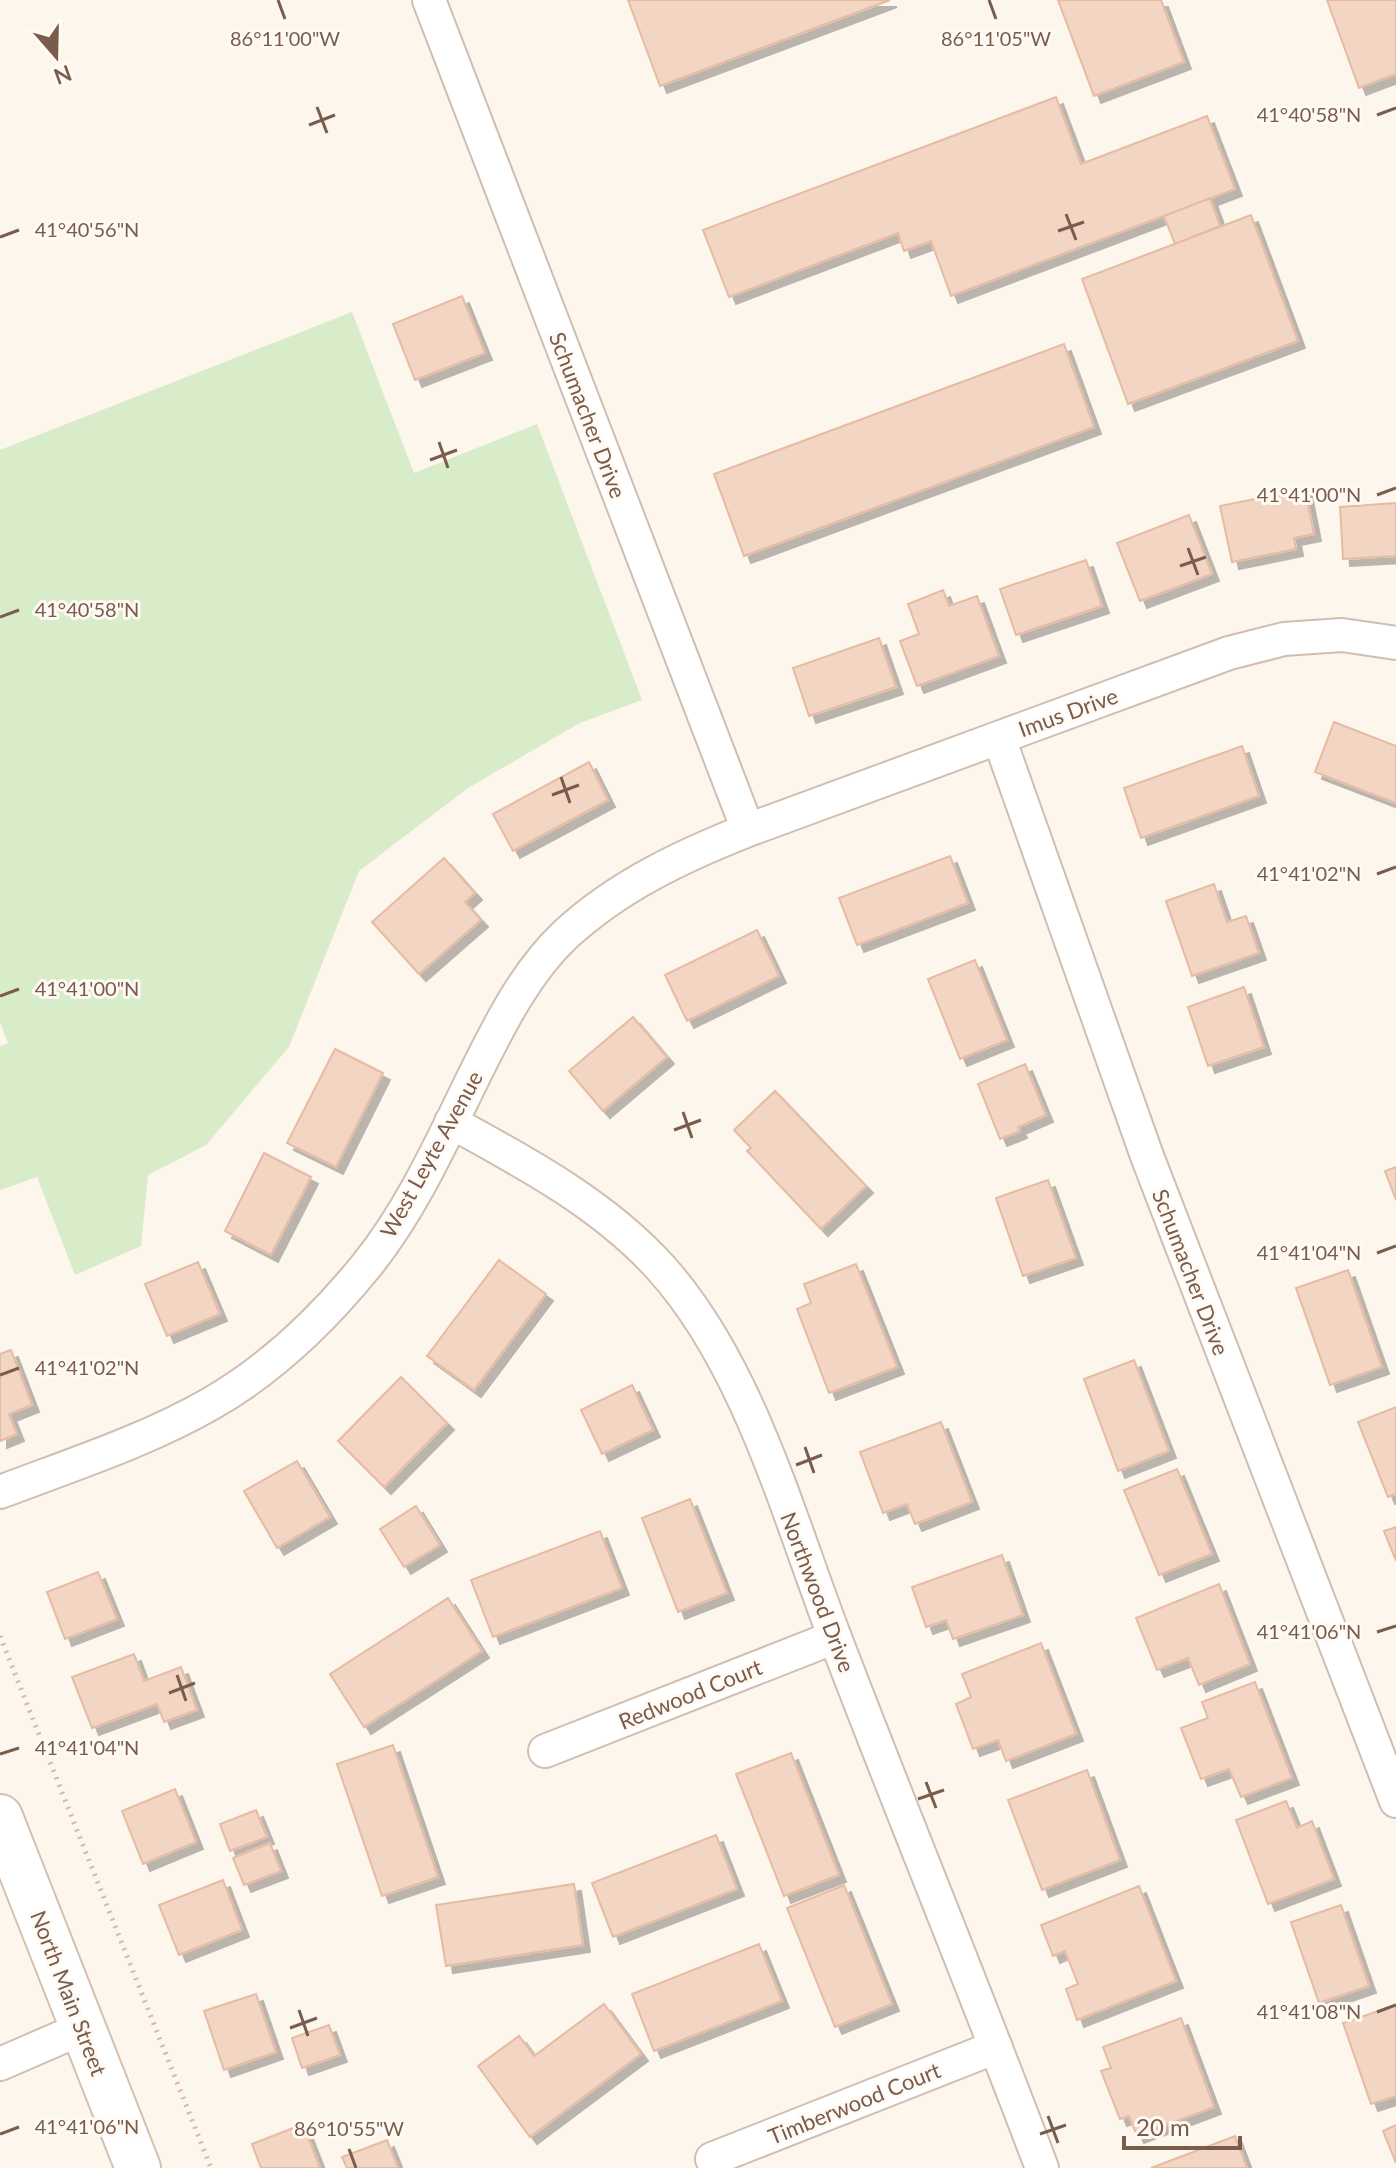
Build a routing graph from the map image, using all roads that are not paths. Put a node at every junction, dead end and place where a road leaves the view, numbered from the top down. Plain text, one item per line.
1 (429, 0) edge
2 (1396, 643) edge
3 (999, 738) junction
4 (748, 830) junction
5 (451, 1122) junction
6 (0, 1492) edge
7 (835, 1637) junction
8 (545, 1751) dead end
9 (1396, 1801) edge
10 (0, 1817) edge
11 (83, 2028) junction
12 (996, 2047) junction
13 (0, 2064) edge
14 (712, 2159) dead end
15 (138, 2168) edge
16 (1042, 2168) edge

1 - 4 street, Schumacher Drive
2 - 3 street, Imus Drive
3 - 4 street, Imus Drive
3 - 9 street, Schumacher Drive
4 - 5 street, West Leyte Avenue
5 - 6 street, West Leyte Avenue
5 - 7 street, Northwood Drive
7 - 8 street, Redwood Court
7 - 12 street, Northwood Drive
10 - 11 main road, North Main Street
11 - 13 street
11 - 15 main road, North Main Street
12 - 14 street, Timberwood Court
12 - 16 street, Northwood Drive

